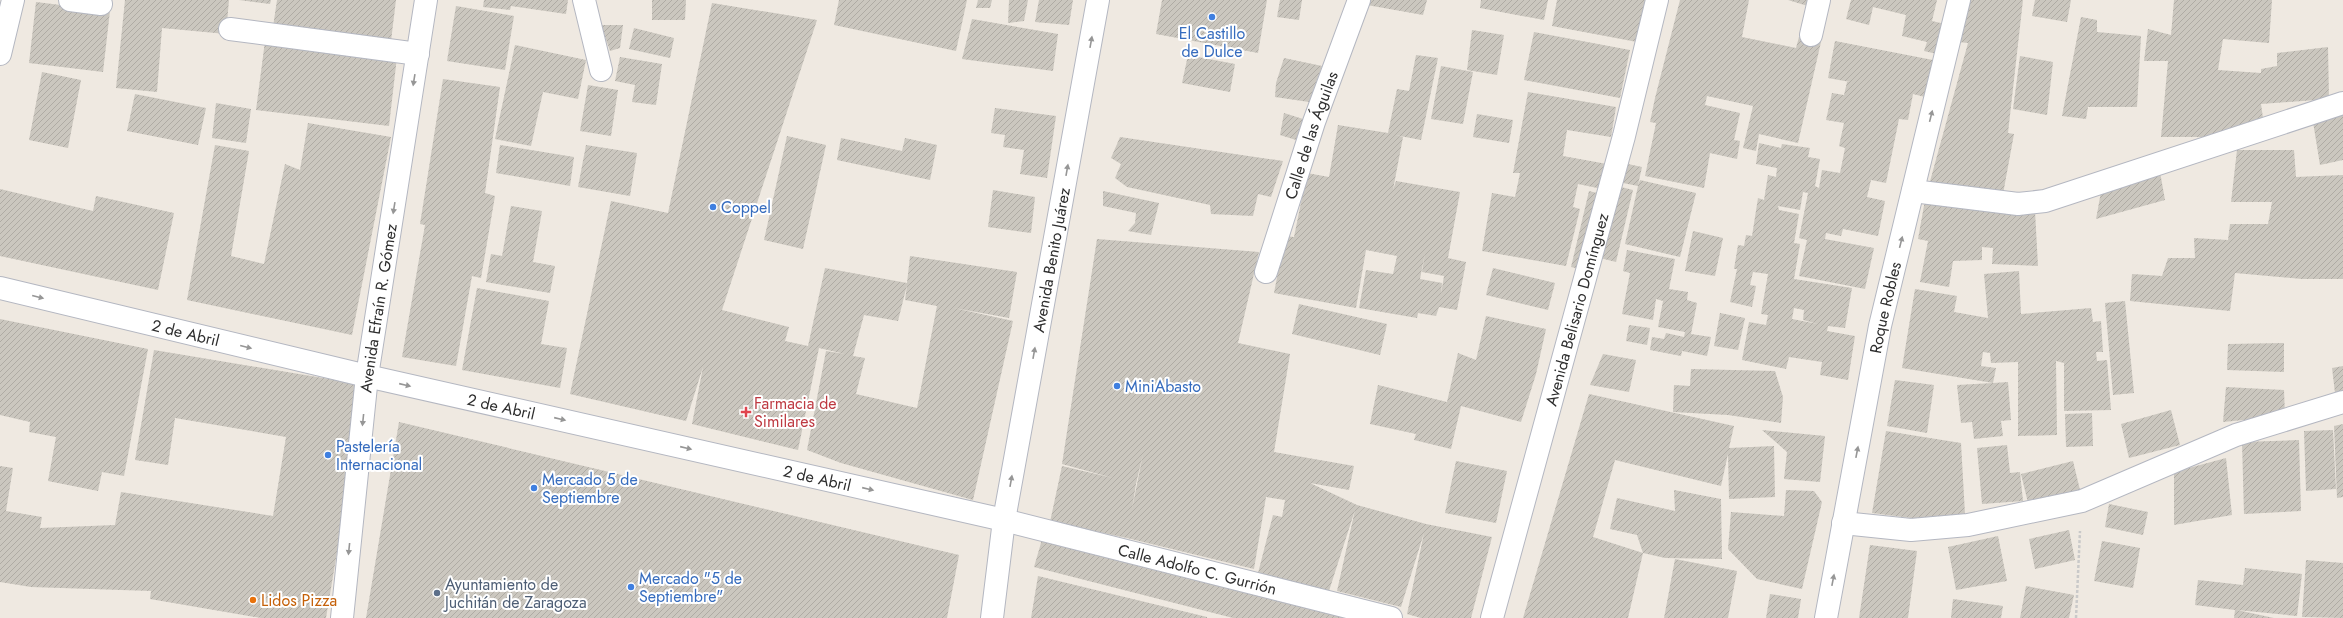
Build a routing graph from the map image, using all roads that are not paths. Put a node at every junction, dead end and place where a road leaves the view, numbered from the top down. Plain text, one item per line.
1 (13, 0) edge
2 (70, 0) edge
3 (426, 0) edge
4 (584, 0) edge
5 (1098, 0) edge
6 (1359, 0) edge
7 (1657, 0) edge
8 (1819, 0) edge
9 (1959, 0) edge
10 (101, 4) dead end
11 (230, 29) dead end
12 (1811, 35) dead end
13 (0, 54) edge
14 (418, 54) junction
15 (601, 70) dead end
16 (2343, 103) edge
17 (1913, 191) junction
18 (1266, 272) dead end
19 (0, 288) edge
20 (367, 376) junction
21 (2343, 402) edge
22 (1004, 520) junction
23 (1843, 523) junction
24 (342, 618) edge
25 (992, 618) edge
26 (1391, 618) edge
27 (1492, 618) edge
28 (1826, 618) edge

1 - 13 street
2 - 10 street
3 - 14 street, Avenida Efraín R. Gómez
4 - 15 street
22 -> 5 street, Avenida Benito Juárez
6 - 18 street, Calle de las Águilas
7 - 27 street, Avenida Belisario Domínguez
8 - 12 street
17 -> 9 street, Roque Robles
11 - 14 street
14 -> 20 street, Avenida Efraín R. Gómez
16 - 17 street
23 -> 17 street, Roque Robles
19 -> 20 street, 2 de Abril
20 -> 22 street, 2 de Abril
20 -> 24 street, Avenida Efraín R. Gómez
21 - 23 street
22 - 25 street, Avenida Benito Juárez
22 - 26 street, Calle Adolfo C. Gurrión
28 -> 23 street, Roque Robles

